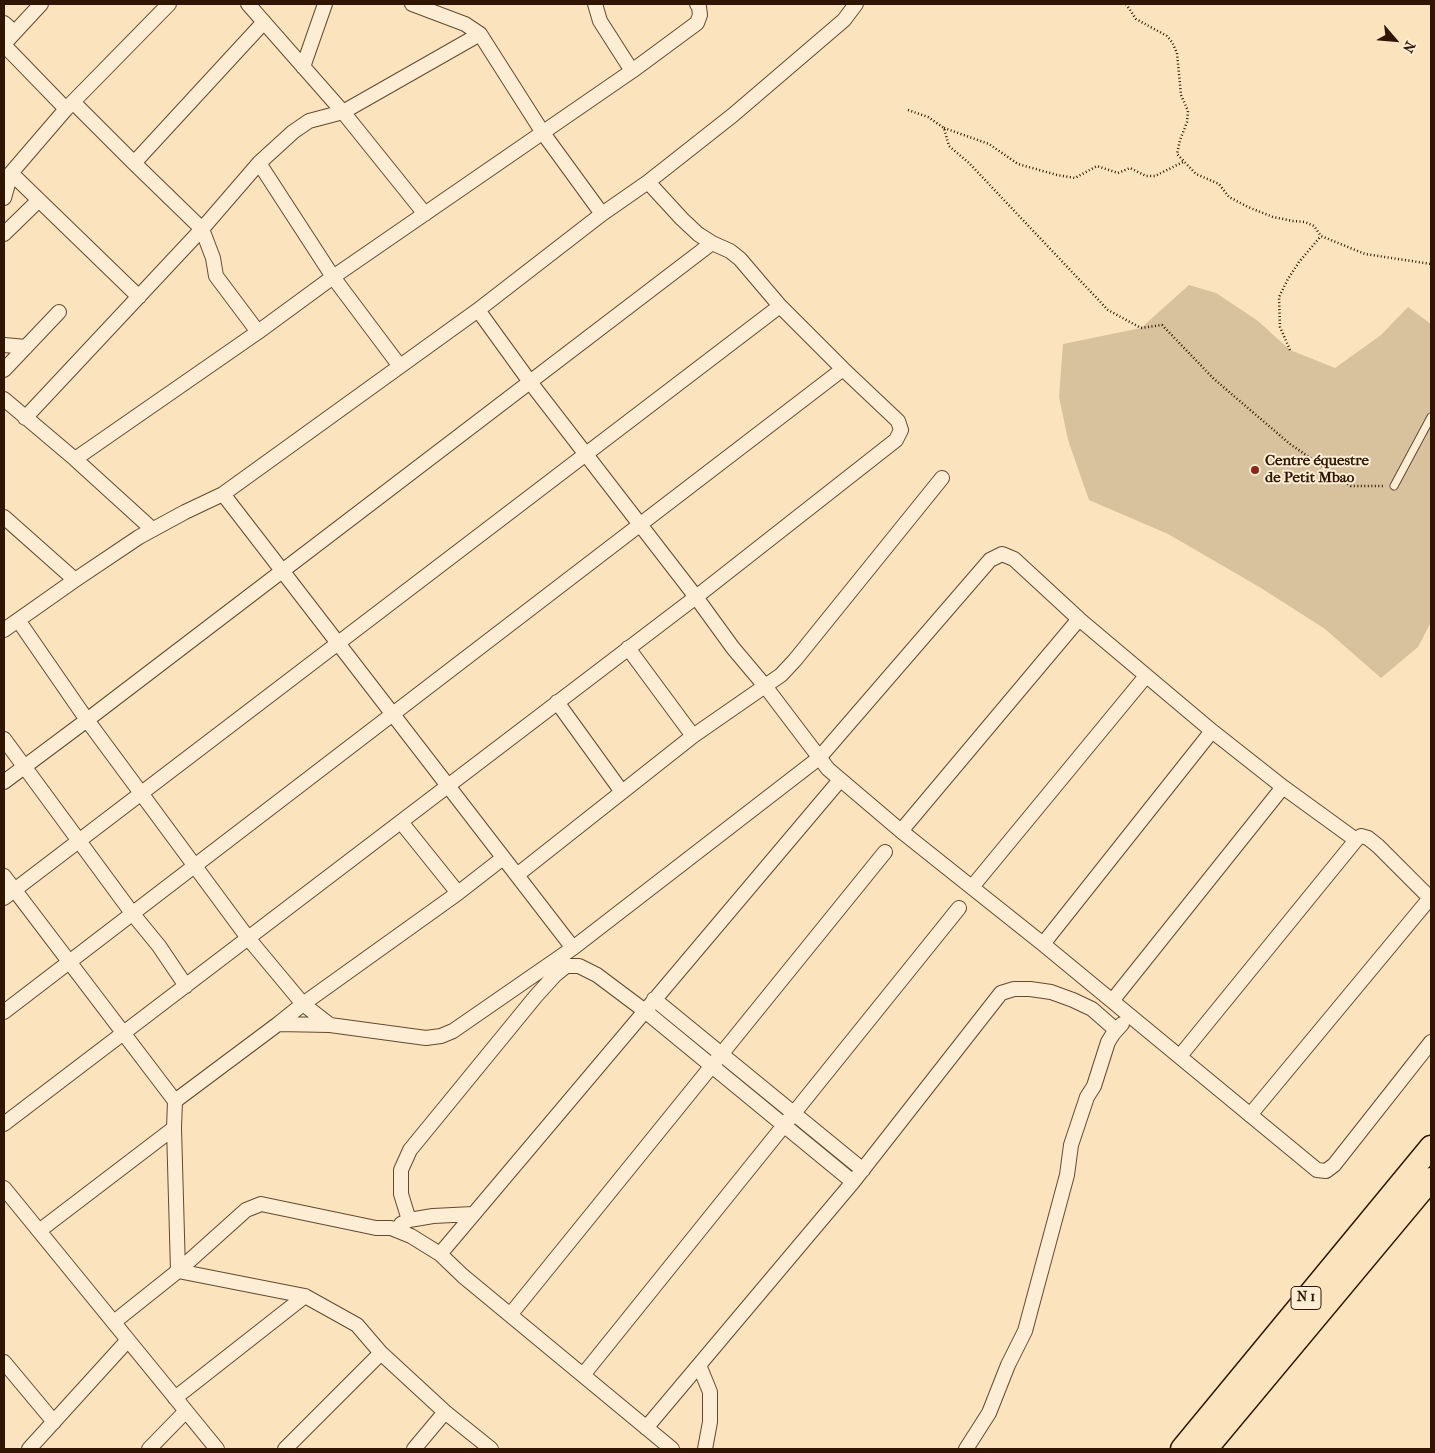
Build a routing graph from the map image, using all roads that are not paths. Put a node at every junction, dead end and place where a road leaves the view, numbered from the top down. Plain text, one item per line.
1 (41, 4) edge
2 (169, 4) edge
3 (248, 4) edge
4 (325, 4) edge
5 (412, 4) edge
6 (595, 4) edge
7 (697, 4) edge
8 (856, 4) edge
9 (264, 22) junction
10 (9, 28) edge
11 (480, 34) junction
12 (4, 44) edge
13 (303, 67) junction
14 (632, 72) junction
15 (69, 106) junction
16 (343, 112) junction
17 (543, 133) junction
18 (134, 163) junction
19 (260, 163) junction
20 (11, 173) junction
21 (648, 182) junction
22 (4, 198) edge
23 (40, 200) junction
24 (425, 214) junction
25 (602, 214) junction
26 (202, 229) junction
27 (4, 234) edge
28 (712, 243) junction
29 (333, 277) junction
30 (139, 297) junction
31 (780, 306) junction
32 (478, 310) junction
33 (59, 312) dead end
34 (258, 332) junction
35 (4, 345) edge
36 (26, 347) junction
37 (400, 366) junction
38 (843, 369) junction
39 (4, 370) edge
40 (530, 382) junction
41 (4, 399) edge
42 (1431, 417) edge
43 (25, 418) junction
44 (585, 454) junction
45 (75, 459) junction
46 (942, 478) dead end
47 (1394, 486) road end
48 (223, 494) junction
49 (4, 517) edge
50 (640, 525) junction
51 (152, 530) junction
52 (282, 571) junction
53 (75, 580) junction
54 (696, 597) junction
55 (1079, 619) junction
56 (18, 620) junction
57 (4, 630) edge
58 (338, 643) junction
59 (628, 648) junction
60 (1146, 676) junction
61 (765, 686) junction
62 (557, 702) junction
63 (392, 714) junction
64 (87, 720) junction
65 (1212, 731) junction
66 (693, 736) junction
67 (4, 739) edge
68 (819, 758) junction
69 (24, 766) junction
70 (840, 780) junction
71 (4, 782) edge
72 (448, 786) junction
73 (1283, 787) junction
74 (622, 792) junction
75 (141, 793) junction
76 (401, 822) junction
77 (901, 830) junction
78 (1356, 840) junction
79 (79, 841) junction
80 (885, 852) dead end
81 (503, 858) junction
82 (196, 865) junction
83 (517, 875) junction
84 (4, 876) edge
85 (972, 887) junction
86 (458, 893) junction
87 (9, 894) edge
88 (1431, 898) edge
89 (958, 908) dead end
90 (132, 913) junction
91 (248, 938) junction
92 (1043, 944) junction
93 (573, 948) junction
94 (69, 961) junction
95 (186, 986) junction
96 (654, 999) junction
97 (1112, 1001) junction
98 (303, 1004) junction
99 (645, 1011) junction
100 (4, 1012) edge
101 (1130, 1016) junction
102 (278, 1024) junction
103 (330, 1024) junction
104 (1116, 1030) junction
105 (124, 1033) junction
106 (1431, 1042) edge
107 (1180, 1056) junction
108 (716, 1060) junction
109 (175, 1100) junction
110 (1250, 1115) junction
111 (789, 1119) junction
112 (4, 1124) edge
113 (174, 1128) junction
114 (1431, 1147) edge
115 (863, 1170) junction
116 (1431, 1179) edge
117 (854, 1182) junction
118 (4, 1188) edge
119 (473, 1214) junction
120 (409, 1220) junction
121 (391, 1228) junction
122 (39, 1231) junction
123 (440, 1254) junction
124 (178, 1271) junction
125 (305, 1296) junction
126 (510, 1315) junction
127 (114, 1322) junction
128 (128, 1340) junction
129 (381, 1353) junction
130 (4, 1362) edge
131 (699, 1365) junction
132 (583, 1375) junction
133 (175, 1398) junction
134 (186, 1410) junction
135 (445, 1412) junction
136 (54, 1422) junction
137 (646, 1428) junction
138 (29, 1449) edge
139 (149, 1449) edge
140 (217, 1449) edge
141 (285, 1449) edge
142 (414, 1449) edge
143 (491, 1449) edge
144 (672, 1449) edge
145 (705, 1449) edge
146 (966, 1449) edge
147 (1182, 1449) edge
148 (1206, 1449) edge

1 - 10 street
2 - 15 street
3 - 9 street
4 - 13 street
5 - 11 street
6 - 14 street
7 - 14 street
8 - 21 street
9 - 13 street
9 - 18 street
10 - 12 street
11 - 16 street
11 - 17 street
12 - 15 street
13 - 16 street
14 - 17 street
15 - 18 street
15 - 20 street
16 - 19 street
16 - 24 street
17 - 24 street
17 - 25 street
18 - 26 street
19 - 26 street
19 - 29 street
20 - 22 street
20 - 23 street
21 - 25 street
21 - 28 street
23 - 27 street
23 - 30 street
24 - 29 street
25 - 32 street
26 - 30 street
26 - 34 street
28 - 31 street
28 - 40 street
29 - 34 street
29 - 37 street
30 - 43 street
31 - 38 street
31 - 44 street
32 - 37 street
32 - 40 street
33 - 36 street
34 - 45 street
35 - 36 street
36 - 39 street
37 - 48 street
38 - 50 street
38 - 54 street
40 - 44 street
40 - 52 street
41 - 43 street
42 - 47 lane
43 - 45 street
44 - 50 street
44 - 58 street
45 - 51 street
46 - 61 street
48 - 51 street
48 - 52 street
49 - 53 street
50 - 54 street
50 - 63 street
51 - 53 street
52 - 58 street
52 - 64 street
53 - 56 street
54 - 59 street
54 - 61 street
55 - 60 street
55 - 68 street
55 - 77 street
56 - 57 street
56 - 64 street
58 - 63 street
58 - 75 street
59 - 62 street
59 - 66 street
60 - 65 street
60 - 85 street
61 - 66 street
61 - 68 street
62 - 72 street
62 - 74 street
63 - 72 street
63 - 82 street
64 - 69 street
64 - 75 street
65 - 73 street
65 - 92 street
66 - 74 street
67 - 69 street
68 - 70 street
68 - 93 street
69 - 71 street
69 - 79 street
70 - 77 street
70 - 96 street
72 - 76 street
72 - 81 street
73 - 78 street
73 - 97 street
74 - 83 street
75 - 79 street
75 - 82 street
76 - 86 street
76 - 91 street
77 - 85 street
78 - 88 street
78 - 107 street
79 - 87 street
79 - 90 street
80 - 108 street
81 - 83 street
81 - 86 street
82 - 90 street
82 - 91 street
83 - 93 street
84 - 87 street
85 - 92 street
86 - 98 street
87 - 94 street
88 - 110 street
89 - 111 street
90 - 94 street
90 - 95 street
91 - 95 street
91 - 98 street
92 - 97 street
93 - 103 street
94 - 100 street
94 - 105 street
95 - 105 street
96 - 99 street
96 - 108 street
97 - 101 street
98 - 102 street
98 - 103 street
99 - 108 street
99 - 119 street
99 - 120 street
101 - 104 street
101 - 107 street
102 - 103 street
102 - 109 street
104 - 115 street
104 - 146 street
105 - 109 street
105 - 112 street
106 - 110 street
107 - 110 street
108 - 111 street
108 - 126 street
109 - 113 street
111 - 115 street
111 - 117 street
111 - 132 street
113 - 122 street
113 - 124 street
114 - 147 highway, N 1
115 - 117 street
116 - 148 highway, N 1
117 - 131 street
118 - 122 street
119 - 120 street
119 - 123 street
120 - 121 street
121 - 123 street
121 - 124 street
122 - 127 street
123 - 126 street
124 - 125 street
124 - 127 street
125 - 129 street
125 - 133 street
126 - 132 street
127 - 128 street
128 - 133 street
128 - 136 street
129 - 135 street
129 - 141 street
130 - 136 street
131 - 137 street
131 - 145 street
132 - 137 street
133 - 134 street
134 - 139 street
134 - 140 street
135 - 142 street
135 - 143 street
136 - 138 street
137 - 144 street

